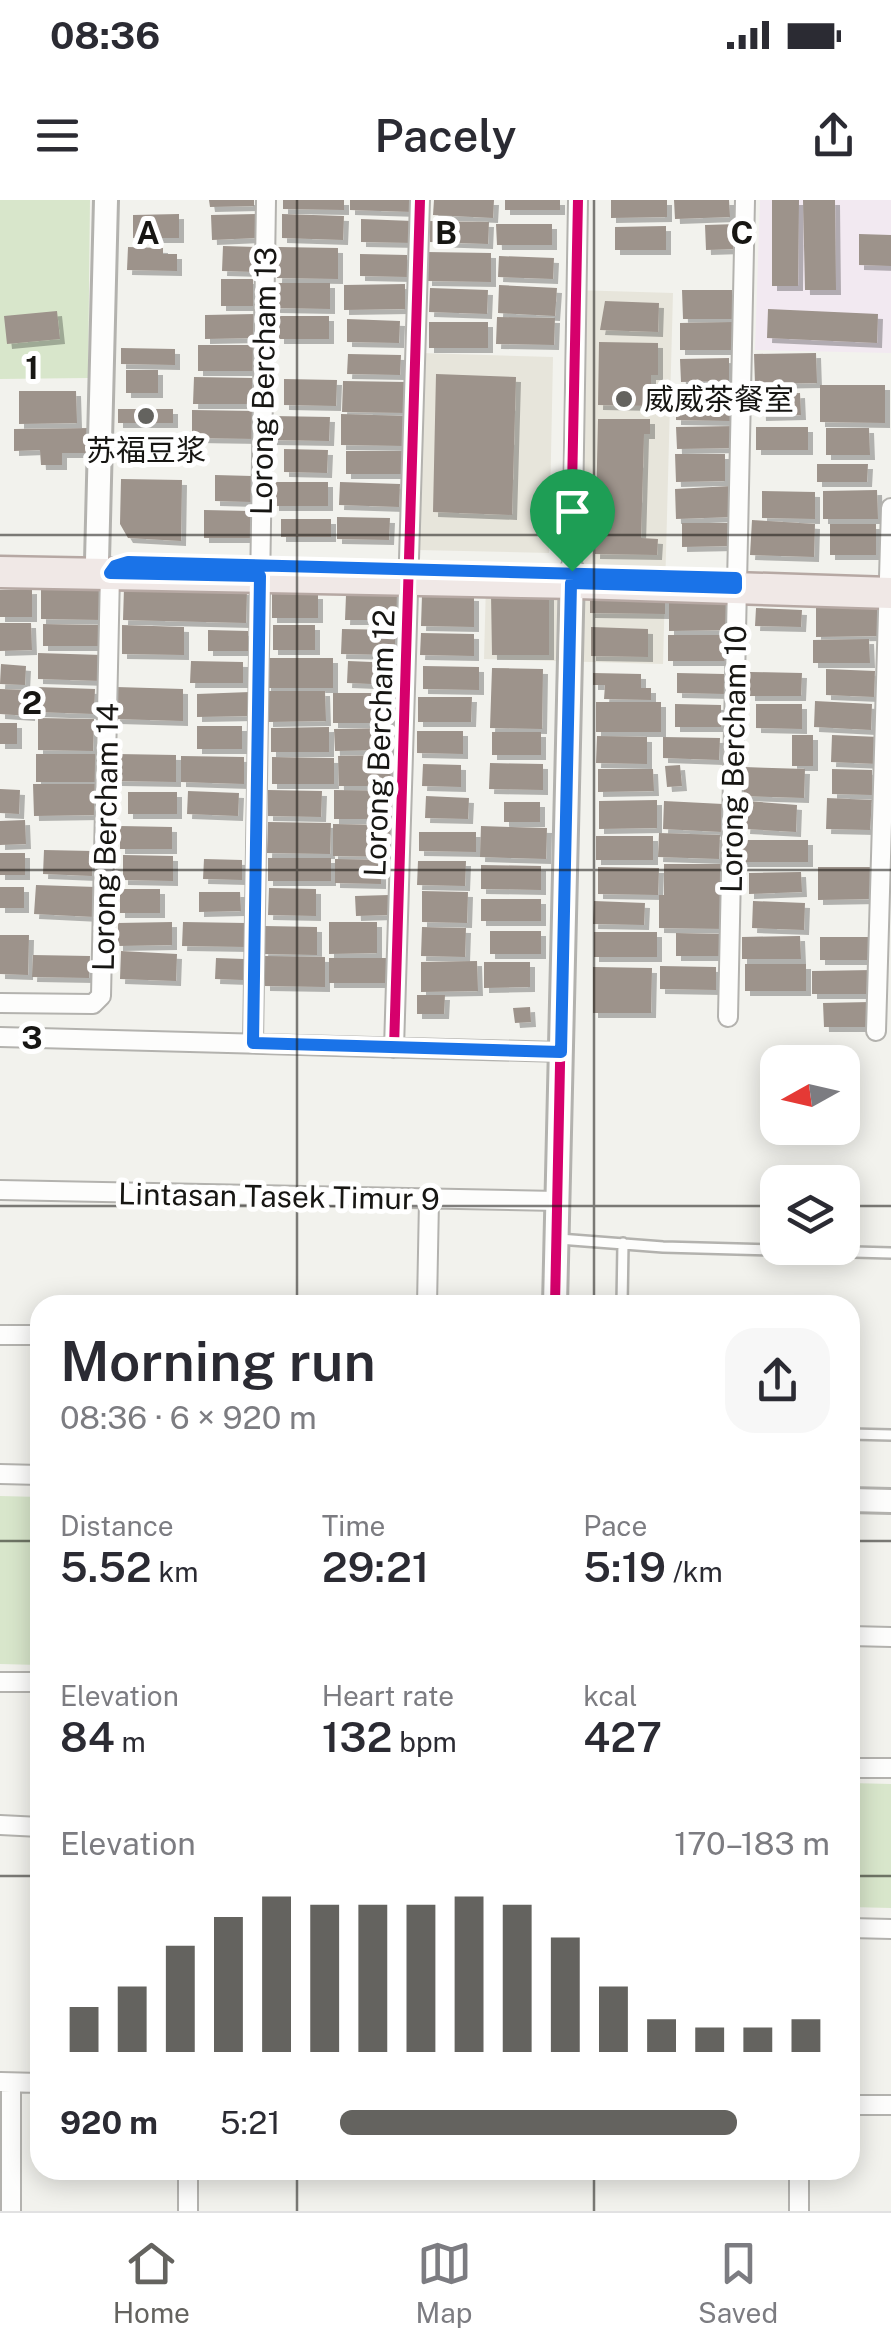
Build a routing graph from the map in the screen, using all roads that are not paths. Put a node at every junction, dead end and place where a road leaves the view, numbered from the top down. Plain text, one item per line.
1 (106, 200) edge
2 (266, 200) edge
3 (420, 200) edge
4 (578, 200) edge
5 (745, 200) edge
6 (891, 508) edge
7 (0, 560) edge
8 (105, 567) junction
9 (260, 570) junction
10 (0, 572) edge
11 (409, 573) junction
12 (572, 577) junction
13 (736, 583) junction
14 (890, 585) edge
15 (0, 1003) edge
16 (728, 1018) dead end
17 (876, 1031) dead end
18 (0, 1037) edge
19 (253, 1043) junction
20 (394, 1048) junction
21 (561, 1052) junction
22 (0, 1190) edge
23 (429, 1200) junction
24 (557, 1201) junction
25 (556, 1239) junction
26 (622, 1243) junction
27 (891, 1252) edge
28 (427, 1295) edge
29 (555, 1295) edge
30 (622, 1295) edge
31 (0, 1335) edge
32 (30, 1336) edge
33 (860, 1434) edge
34 (891, 1435) edge
35 (0, 1474) edge
36 (30, 1475) edge
37 (860, 1500) edge
38 (891, 1501) edge
39 (860, 1636) edge
40 (891, 1637) edge
41 (0, 1682) edge
42 (30, 1682) edge
43 (860, 1768) edge
44 (891, 1768) edge
45 (0, 1825) edge
46 (30, 1826) edge
47 (860, 1928) edge
48 (891, 1929) edge
49 (5, 2083) edge
50 (30, 2084) edge
51 (860, 2105) edge
52 (891, 2105) edge
53 (188, 2180) edge
54 (799, 2180) edge
55 (11, 2211) edge
56 (188, 2211) edge
57 (799, 2211) edge

1 - 8 street, Lorong Bercham 14
2 - 9 street, Lorong Bercham 13
3 - 11 street, Lorong Bercham 12
4 - 12 street
5 - 13 street, Lorong Bercham 10
6 - 14 street
7 - 8 main road
8 - 9 main road
8 - 10 main road
8 - 15 street, Lorong Bercham 14
9 - 11 main road
9 - 19 street, Lorong Bercham 13
11 - 12 main road
11 - 20 street, Lorong Bercham 12
12 - 13 main road
12 - 21 street
13 - 14 main road
13 - 16 street, Lorong Bercham 10
14 - 17 street
18 - 19 street
19 - 20 street
20 - 21 street
21 - 24 street
22 - 23 street, Lintasan Tasek Timur 9
23 - 24 street, Lintasan Tasek Timur 9
23 - 28 street
24 - 25 street
25 - 26 lane
25 - 29 street
26 - 27 lane
26 - 30 lane
31 - 32 street
33 - 34 lane
35 - 36 street
37 - 38 street
39 - 40 street
41 - 42 street
43 - 44 street
45 - 46 street
47 - 48 street
49 - 50 street
49 - 55 street
51 - 52 street
53 - 56 street
54 - 57 street

